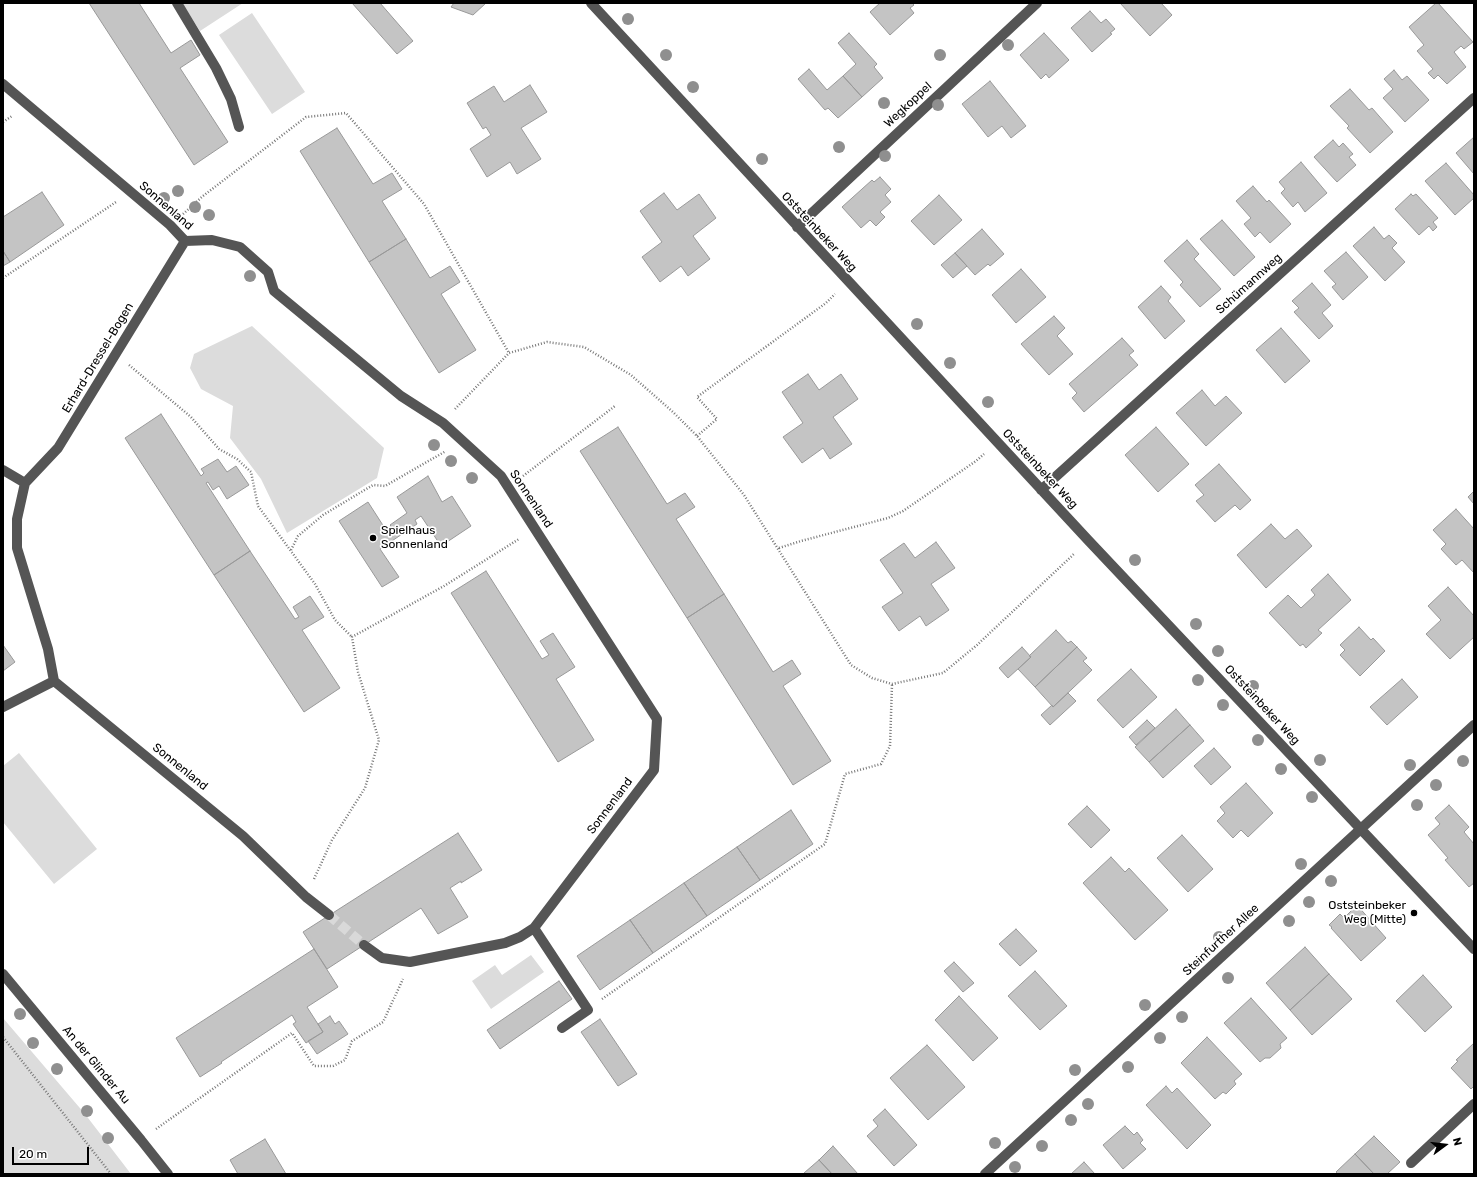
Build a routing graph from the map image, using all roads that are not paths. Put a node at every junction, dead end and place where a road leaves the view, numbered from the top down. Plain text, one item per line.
1 (177, 3) edge
2 (590, 3) edge
3 (1037, 3) edge
4 (3, 84) edge
5 (1474, 98) edge
6 (239, 127) dead end
7 (797, 227) junction
8 (185, 241) junction
9 (3, 470) edge
10 (25, 483) junction
11 (1042, 490) junction
12 (54, 681) junction
13 (3, 707) edge
14 (1474, 725) edge
15 (1361, 830) junction
16 (330, 916) tunnel mouth
17 (534, 928) junction
18 (364, 945) tunnel mouth
19 (1474, 949) edge
20 (3, 974) edge
21 (562, 1028) dead end
22 (1474, 1104) edge
23 (1411, 1163) dead end
24 (168, 1174) edge
25 (985, 1174) edge

1 - 6 street
2 - 7 street, Oststeinbeker Weg
3 - 7 street, Wegkoppel
4 - 8 street, Sonnenland
5 - 11 street, Schümannweg
7 - 11 street, Oststeinbeker Weg
8 - 10 street, Erhard-Dressel-Bogen
8 - 17 street, Sonnenland
9 - 10 street
10 - 12 street
11 - 15 street, Oststeinbeker Weg
12 - 13 street
12 - 16 street, Sonnenland
14 - 15 street, Steinfurther Allee
15 - 19 street, Oststeinbeker Weg
15 - 25 street, Steinfurther Allee
17 - 18 street, Sonnenland
17 - 21 street
20 - 24 street, An der Glinder Au
22 - 23 street

